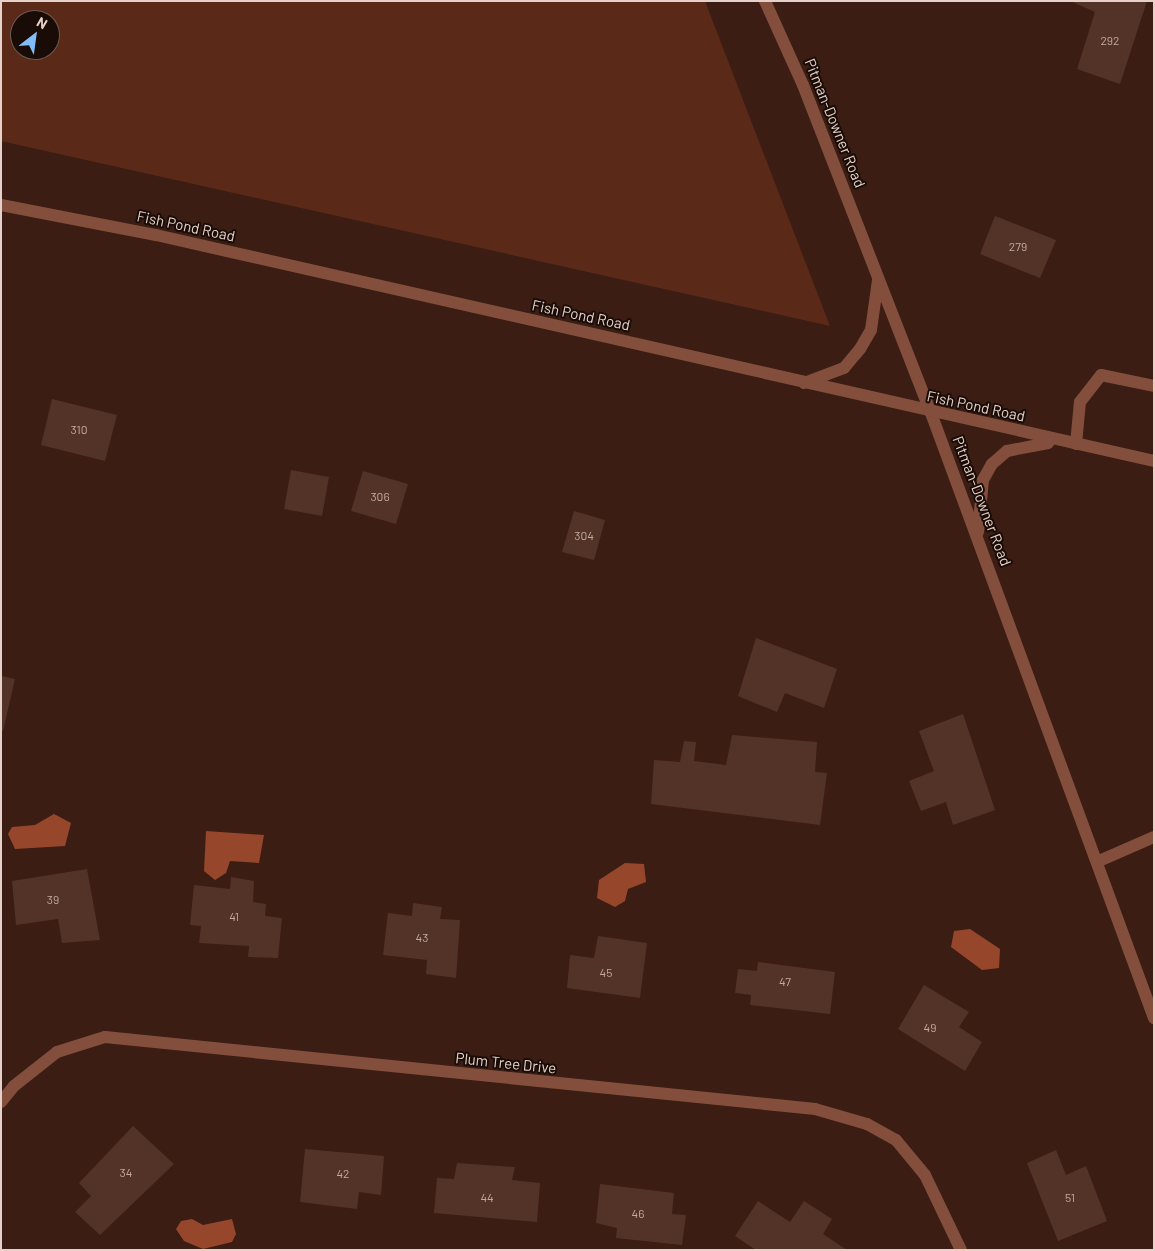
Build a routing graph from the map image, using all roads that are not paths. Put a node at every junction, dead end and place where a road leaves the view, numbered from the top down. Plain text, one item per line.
1 (765, 1) edge
2 (1, 205) edge
3 (878, 278) junction
4 (804, 383) junction
5 (1154, 386) edge
6 (931, 413) junction
7 (1071, 443) junction
8 (1154, 461) edge
9 (977, 536) junction
10 (1154, 837) edge
11 (1099, 861) junction
12 (1154, 1018) edge
13 (1, 1102) edge
14 (961, 1250) edge

1 - 3 street, Pitman-Downer Road
2 - 4 street, Fish Pond Road
3 - 4 street
3 - 6 street, Pitman-Downer Road
4 - 6 street, Fish Pond Road
5 - 7 street
6 - 7 street, Fish Pond Road
6 - 9 street, Pitman-Downer Road
7 - 8 street, Fish Pond Road
7 - 9 street
9 - 11 street, Pitman-Downer Road
10 - 11 street
11 - 12 street, Pitman-Downer Road
13 - 14 street, Plum Tree Drive

